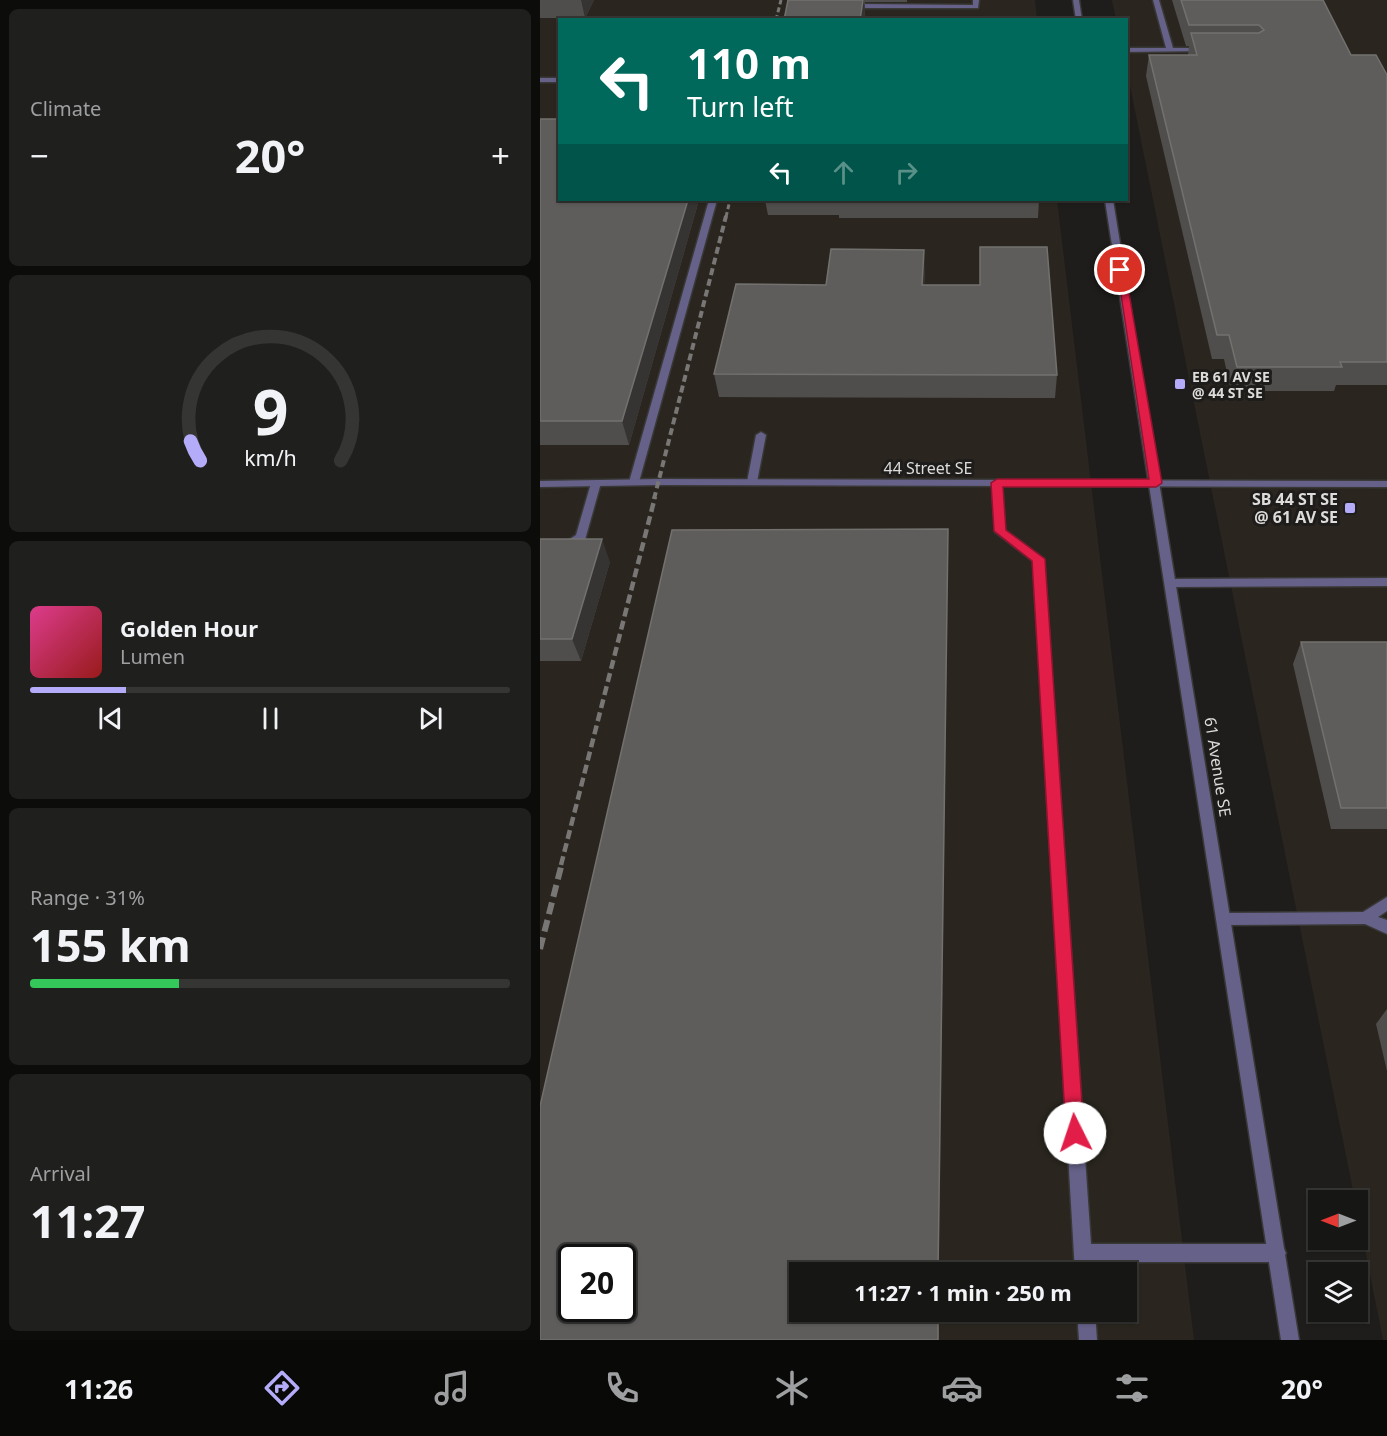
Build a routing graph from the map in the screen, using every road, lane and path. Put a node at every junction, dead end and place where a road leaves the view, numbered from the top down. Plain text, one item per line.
1 (976, 0) edge
2 (1076, 0) edge
3 (1156, 0) edge
4 (862, 6) edge
5 (1079, 18) edge
6 (1128, 50) edge
7 (1170, 50) junction
8 (1213, 50) edge
9 (540, 80) edge
10 (558, 80) edge
11 (713, 201) edge
12 (1109, 201) edge
13 (761, 435) dead end
14 (634, 482) junction
15 (752, 482) junction
16 (596, 483) junction
17 (997, 483) junction
18 (1156, 483) junction
19 (540, 484) edge
20 (1387, 484) edge
21 (540, 548) edge
22 (1387, 582) edge
23 (1171, 583) junction
24 (1387, 903) edge
25 (1365, 918) junction
26 (1224, 919) junction
27 (1387, 927) edge
28 (1083, 1253) junction
29 (1277, 1253) junction
30 (1083, 1262) edge
31 (1087, 1322) edge
32 (1088, 1340) edge
33 (1290, 1340) edge

1 - 4 street
2 - 5 street
3 - 7 street
6 - 7 street
7 - 8 street
9 - 10 street
11 - 14 street
12 - 18 street, 61 Avenue SE
13 - 15 street
14 - 15 street, 44 Street SE
14 - 16 street, 44 Street SE
15 - 17 street, 44 Street SE
16 - 19 street, 44 Street SE
16 - 21 street
17 - 18 street, 44 Street SE
17 - 28 street
18 - 20 street, 44 Street SE
18 - 23 street, 61 Avenue SE
22 - 23 street
23 - 26 street, 61 Avenue SE
24 - 25 street
25 - 26 street
25 - 27 street
26 - 29 street, 61 Avenue SE
28 - 29 street
28 - 30 street
29 - 33 street, 61 Avenue SE
31 - 32 street

